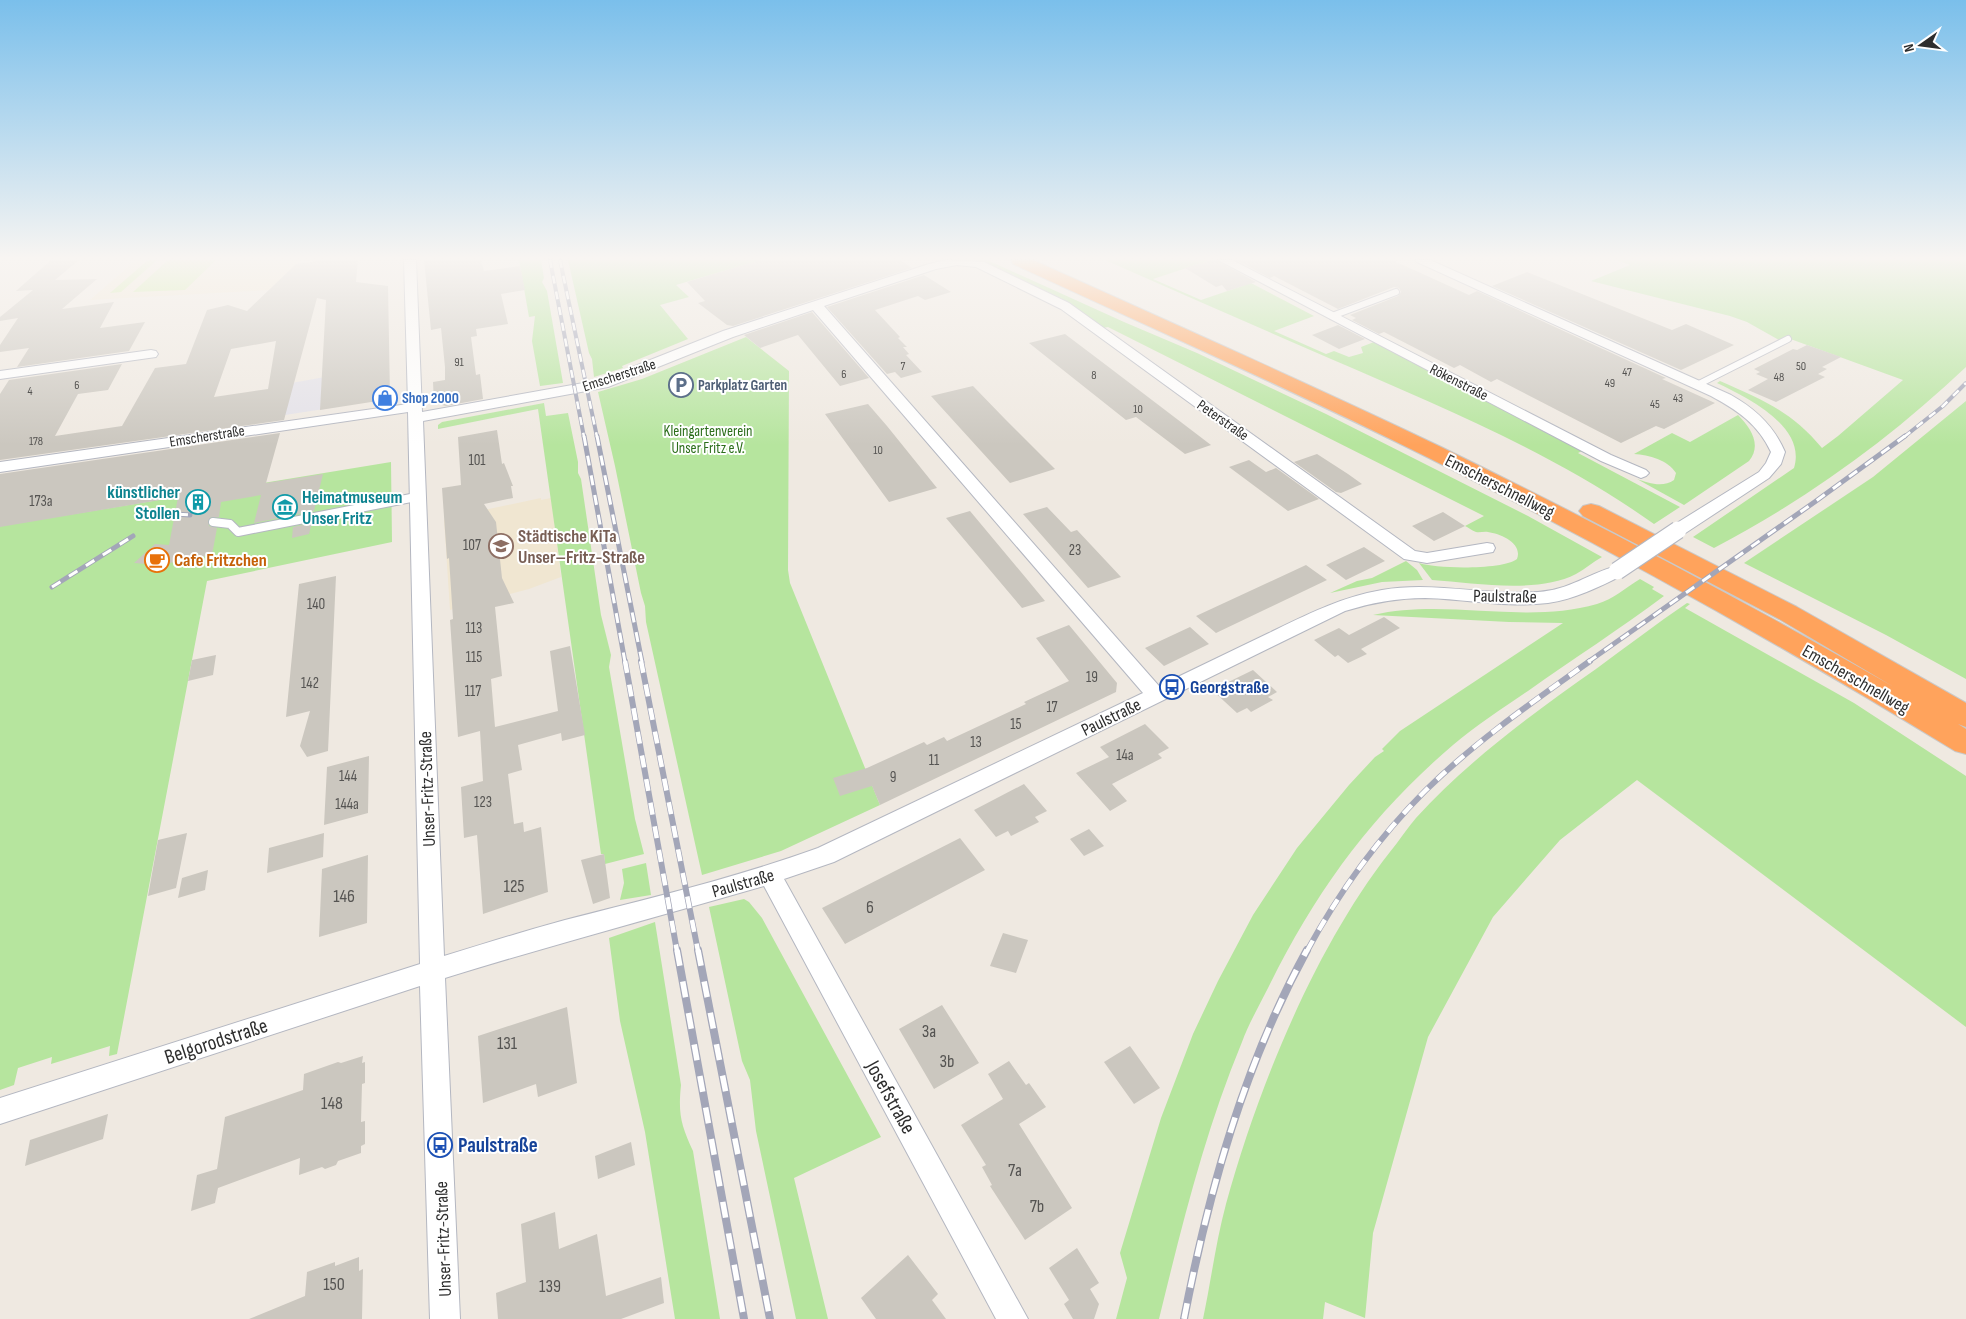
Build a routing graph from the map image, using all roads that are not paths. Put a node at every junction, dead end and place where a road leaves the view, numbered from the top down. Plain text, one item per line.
1 (412, 322) edge
2 (766, 322) edge
3 (830, 322) edge
4 (1087, 322) edge
5 (1152, 322) edge
6 (1189, 322) edge
7 (1343, 322) edge
8 (1559, 322) edge
9 (1788, 340) dead end
10 (152, 354) dead end
11 (0, 375) edge
12 (1699, 384) junction
13 (414, 412) junction
14 (0, 467) edge
15 (1641, 473) dead end
16 (416, 497) junction
17 (213, 522) dead end
18 (1678, 530) joint
19 (1487, 548) dead end
20 (1156, 695) junction
21 (1966, 716) edge
22 (1966, 742) edge
23 (770, 875) junction
24 (432, 971) junction
25 (0, 1111) edge
26 (446, 1319) edge
27 (1014, 1319) edge

1 - 13 street, Unser-Fritz-Straße
2 - 13 street, Emscherstraße
3 - 20 street
4 - 19 street, Peterstraße
5 - 22 highway, Emscherschnellweg
6 - 21 highway, Emscherschnellweg
7 - 15 street, Rökenstraße
8 - 12 street, Paulstraße
9 - 12 lane
10 - 11 street
12 - 18 street, Paulstraße
13 - 14 street, Emscherstraße
13 - 16 street, Unser-Fritz-Straße
16 - 17 lane
16 - 24 street, Unser-Fritz-Straße
18 - 20 street, Paulstraße, bridge
20 - 23 street, Paulstraße
23 - 24 street, Paulstraße
23 - 27 street, Josefstraße
24 - 25 street, Belgorodstraße
24 - 26 street, Unser-Fritz-Straße

